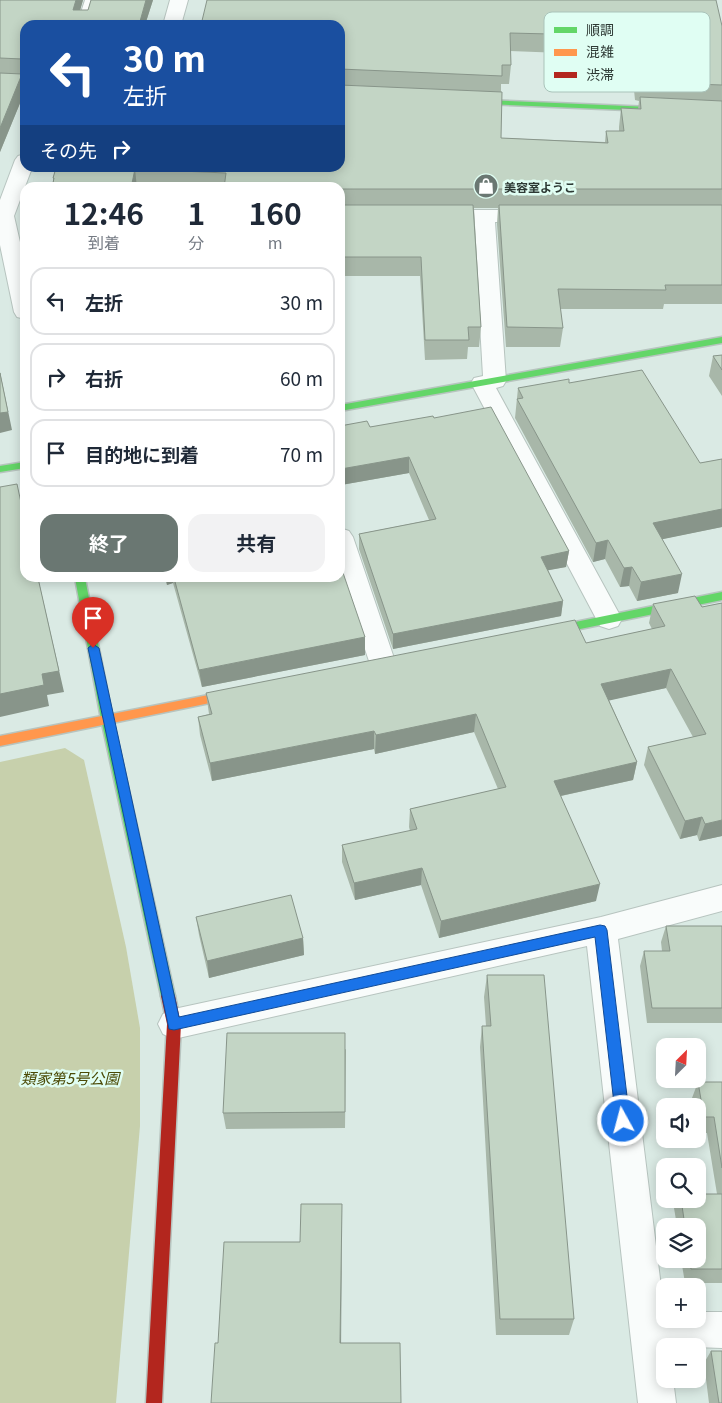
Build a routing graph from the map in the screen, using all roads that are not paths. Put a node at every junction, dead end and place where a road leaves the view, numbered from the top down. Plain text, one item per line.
1 (91, 0) edge
2 (178, 0) edge
3 (85, 20) edge
4 (173, 20) edge
5 (448, 100) edge
6 (722, 112) edge
7 (20, 172) edge
8 (2, 216) edge
9 (20, 216) edge
10 (417, 216) edge
11 (484, 216) junction
12 (554, 216) edge
13 (20, 291) edge
14 (722, 340) edge
15 (488, 382) junction
16 (345, 407) edge
17 (20, 466) edge
18 (0, 469) edge
19 (345, 552) edge
20 (81, 582) edge
21 (722, 596) edge
22 (609, 619) junction
23 (534, 634) edge
24 (383, 664) edge
25 (259, 689) edge
26 (107, 719) junction
27 (0, 741) edge
28 (722, 898) edge
29 (600, 930) junction
30 (174, 1024) junction
31 (722, 1330) edge
32 (648, 1331) junction
33 (154, 1403) edge
34 (657, 1403) edge

1 - 3 lane
2 - 4 street
5 - 6 street
7 - 8 street
8 - 9 street
8 - 13 street
10 - 11 street
11 - 12 street
11 - 15 street
14 - 15 street
15 - 16 street
15 - 22 street
17 - 18 street
19 - 24 street
20 - 26 street
21 - 22 street
22 - 23 street
25 - 26 street
26 - 27 street
26 - 30 street
28 - 29 street
29 - 30 street
29 - 32 street
30 - 33 street
31 - 32 street
32 - 34 street

